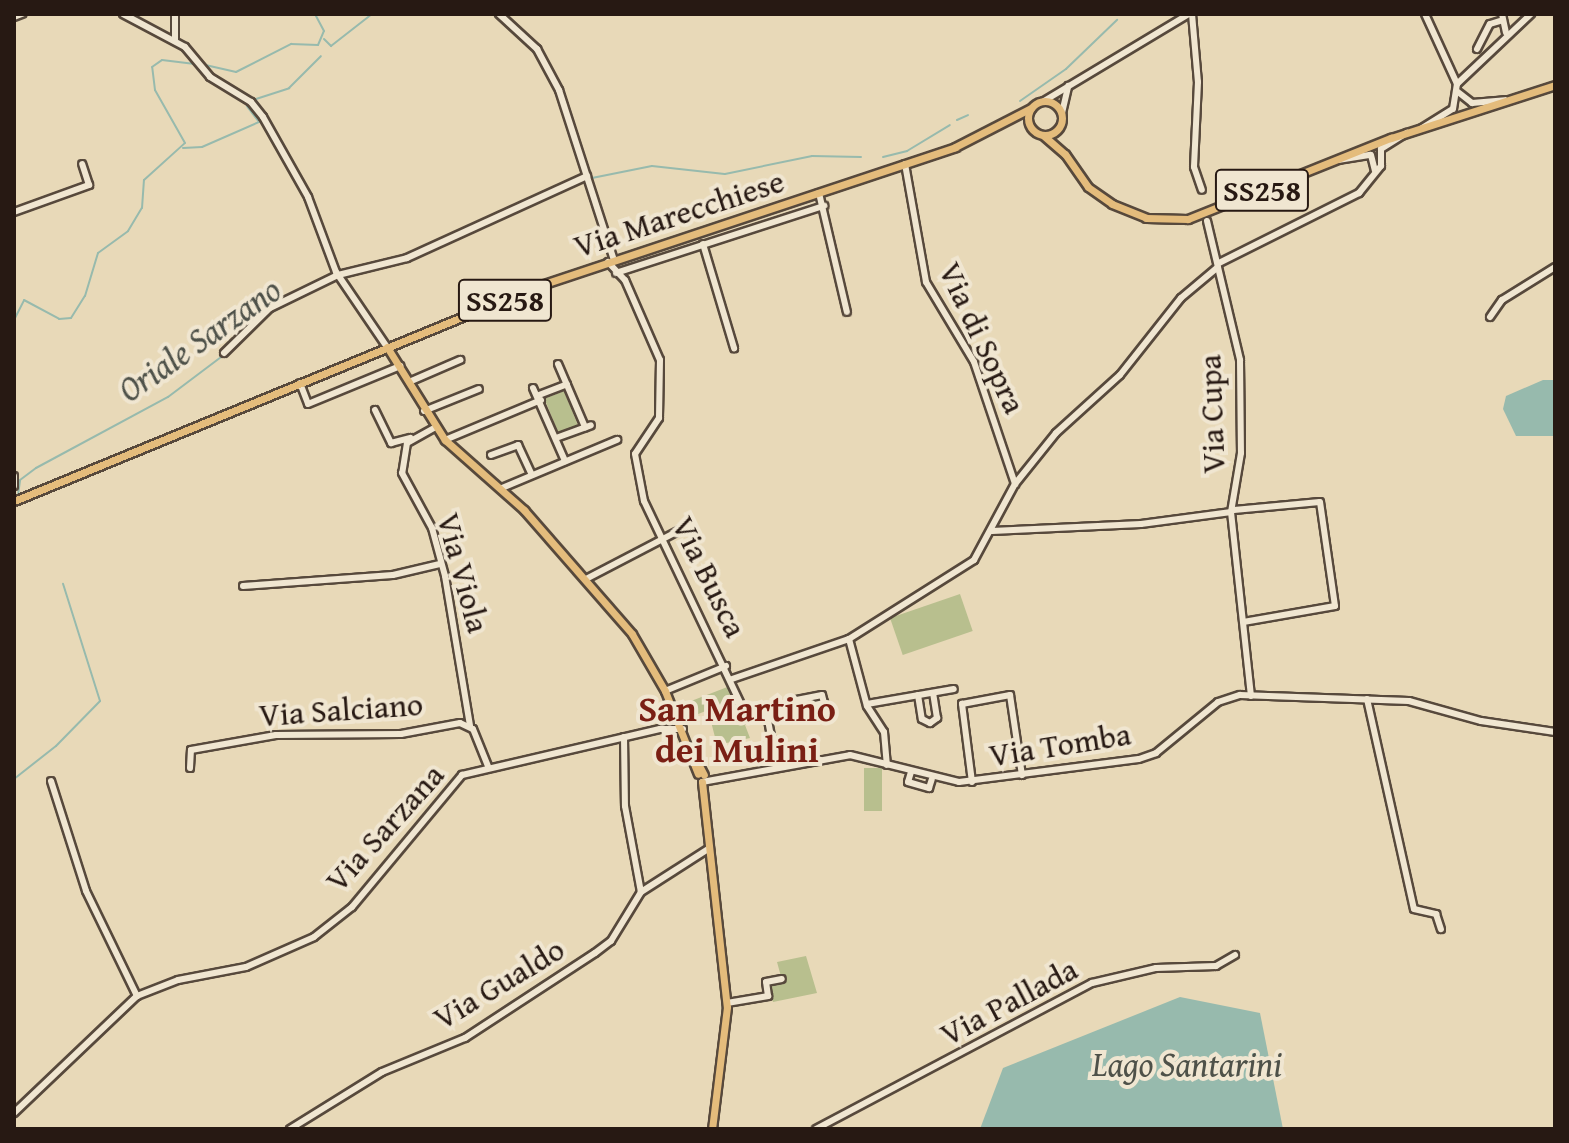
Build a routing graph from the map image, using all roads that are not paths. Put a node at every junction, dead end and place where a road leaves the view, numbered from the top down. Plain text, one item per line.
1 (22, 14) edge
2 (123, 14) edge
3 (175, 14) edge
4 (499, 14) edge
5 (1191, 14) edge
6 (1425, 14) edge
7 (1531, 14) edge
8 (14, 17) edge
9 (1501, 17) edge
10 (1506, 33) junction
11 (175, 41) junction
12 (1477, 49) dead end
13 (1070, 83) junction
14 (1456, 85) junction
15 (1555, 85) edge
16 (1505, 100) junction
17 (1044, 101) junction
18 (1031, 108) junction
19 (1062, 113) junction
20 (1003, 120) junction
21 (1029, 126) junction
22 (1422, 128) junction
23 (1059, 129) junction
24 (1408, 132) junction
25 (1044, 136) junction
26 (1065, 154) junction
27 (1335, 160) junction
28 (82, 164) dead end
29 (905, 164) junction
30 (1375, 174) junction
31 (587, 176) junction
32 (1202, 190) dead end
33 (819, 193) junction
34 (824, 206) junction
35 (14, 212) edge
36 (1207, 221) dead end
37 (703, 244) junction
38 (611, 261) junction
39 (1218, 265) junction
40 (1555, 267) edge
41 (616, 273) junction
42 (338, 275) junction
43 (847, 312) dead end
44 (1490, 317) dead end
45 (405, 340) junction
46 (387, 347) junction
47 (734, 348) dead end
48 (224, 353) dead end
49 (460, 360) dead end
50 (399, 364) junction
51 (558, 364) dead end
52 (409, 382) junction
53 (300, 383) junction
54 (567, 384) junction
55 (533, 388) dead end
56 (479, 389) dead end
57 (540, 398) junction
58 (375, 410) dead end
59 (424, 411) junction
60 (434, 428) junction
61 (410, 438) junction
62 (556, 438) junction
63 (445, 440) junction
64 (617, 440) dead end
65 (491, 455) dead end
66 (565, 461) junction
67 (532, 475) junction
68 (14, 476) edge
69 (1015, 484) junction
70 (14, 486) edge
71 (502, 488) junction
72 (14, 501) edge
73 (1233, 511) junction
74 (686, 527) dead end
75 (992, 531) junction
76 (666, 539) junction
77 (440, 564) junction
78 (586, 579) junction
79 (243, 586) dead end
80 (1243, 622) junction
81 (849, 639) junction
82 (726, 666) junction
83 (732, 679) junction
84 (954, 689) dead end
85 (665, 691) junction
86 (933, 693) junction
87 (918, 695) junction
88 (1251, 696) junction
89 (1367, 699) junction
90 (867, 704) junction
91 (797, 708) dead end
92 (767, 715) junction
93 (470, 726) junction
94 (683, 729) junction
95 (1555, 732) edge
96 (624, 737) junction
97 (887, 765) junction
98 (488, 766) junction
99 (190, 768) dead end
100 (777, 768) junction
101 (911, 772) junction
102 (1022, 775) junction
103 (701, 779) junction
104 (932, 779) junction
105 (51, 781) dead end
106 (972, 782) junction
107 (708, 849) junction
108 (641, 892) junction
109 (1441, 929) dead end
110 (1235, 955) dead end
111 (782, 979) dead end
112 (137, 996) junction
113 (727, 1003) junction
114 (14, 1113) edge
115 (290, 1129) edge
116 (712, 1129) edge
117 (816, 1129) edge

1 - 8 street
2 - 11 street
3 - 11 street
4 - 31 street, Via Busca
5 - 13 street
5 - 32 street
6 - 14 street
7 - 10 street
9 - 10 street
9 - 12 street
10 - 14 street
11 - 42 street
13 - 17 street
13 - 19 street
14 - 16 street
14 - 22 street
15 - 16 main road, SS258
16 - 22 main road, SS258
17 - 18 main road, SS258
17 - 19 main road
18 - 20 main road, Via Marecchiese / SS258
18 - 21 main road
19 - 23 main road, SS258
20 - 21 main road, SS258
20 - 29 main road, Via Marecchiese / SS258
21 - 25 main road, SS258
22 - 24 main road, SS258
23 - 25 main road
23 - 26 main road, SS258
24 - 27 main road, SS258
24 - 30 street
25 - 26 main road, SS258
26 - 27 main road, SS258
27 - 30 street
28 - 35 street
29 - 33 main road, Via Marecchiese / SS258
29 - 69 street, Via di Sopra
30 - 39 street
31 - 38 street, Via Busca
31 - 42 street
33 - 34 street
33 - 38 main road, Via Marecchiese / SS258
34 - 37 street
34 - 43 street
36 - 39 street, Via Cupa
37 - 41 street
37 - 47 street
38 - 41 street, Via Busca
38 - 45 main road, Via Marecchiese / SS258
39 - 69 street, Via Cupa
39 - 73 street, Via Cupa
40 - 44 street
41 - 76 street, Via Busca
42 - 46 street
42 - 48 street
45 - 46 main road, Via Marecchiese / SS258
45 - 50 main road
46 - 50 main road
46 - 53 main road, Via Marecchiese / SS258
49 - 52 street
50 - 52 main road
50 - 53 street
51 - 54 street
52 - 59 main road
53 - 72 main road, Via Marecchiese / SS258
54 - 57 street
54 - 62 street
55 - 57 street
56 - 59 street
57 - 62 street
57 - 63 street
58 - 61 street
59 - 60 main road
60 - 61 street
60 - 63 main road
61 - 77 street, Via Viola
62 - 66 street
63 - 71 main road
64 - 66 street
65 - 67 street
66 - 67 street
67 - 71 street
68 - 70 street
69 - 75 street, Via Cupa
71 - 78 main road
73 - 75 street
73 - 80 street, Via Cupa
73 - 80 street
74 - 76 street
75 - 81 street, Via Busca
76 - 78 street
76 - 82 street, Via Busca
77 - 79 street
77 - 93 street, Via Viola
78 - 85 main road
80 - 88 street, Via Cupa
81 - 83 street, Via Busca
81 - 90 street
82 - 83 street, Via Busca
82 - 85 street
83 - 92 street
84 - 86 street
85 - 94 main road
86 - 87 street
86 - 87 street
87 - 90 street
88 - 89 street, Via Tomba
88 - 102 street, Via Tomba
89 - 95 street, Via Tomba
89 - 109 street
90 - 97 street
91 - 92 street
92 - 100 street
93 - 98 street, Via Salciano
93 - 99 street, Via Salciano
94 - 96 street, Via Sarzana
94 - 103 main road
96 - 98 street, Via Sarzana
96 - 108 street
97 - 100 street, Via Tomba
97 - 101 street, Via Tomba
98 - 112 street, Via Sarzana
100 - 103 street, Via Tomba
101 - 104 street, Via Tomba
101 - 104 street, Via Tomba
102 - 106 street, Via Tomba
102 - 106 street
103 - 107 main road
104 - 106 street, Via Tomba
105 - 112 street
107 - 108 street, Via Gualdo
107 - 113 main road
108 - 115 street, Via Gualdo
110 - 117 street, Via Pallada
111 - 113 street
112 - 114 street, Via Sarzana
113 - 116 main road

